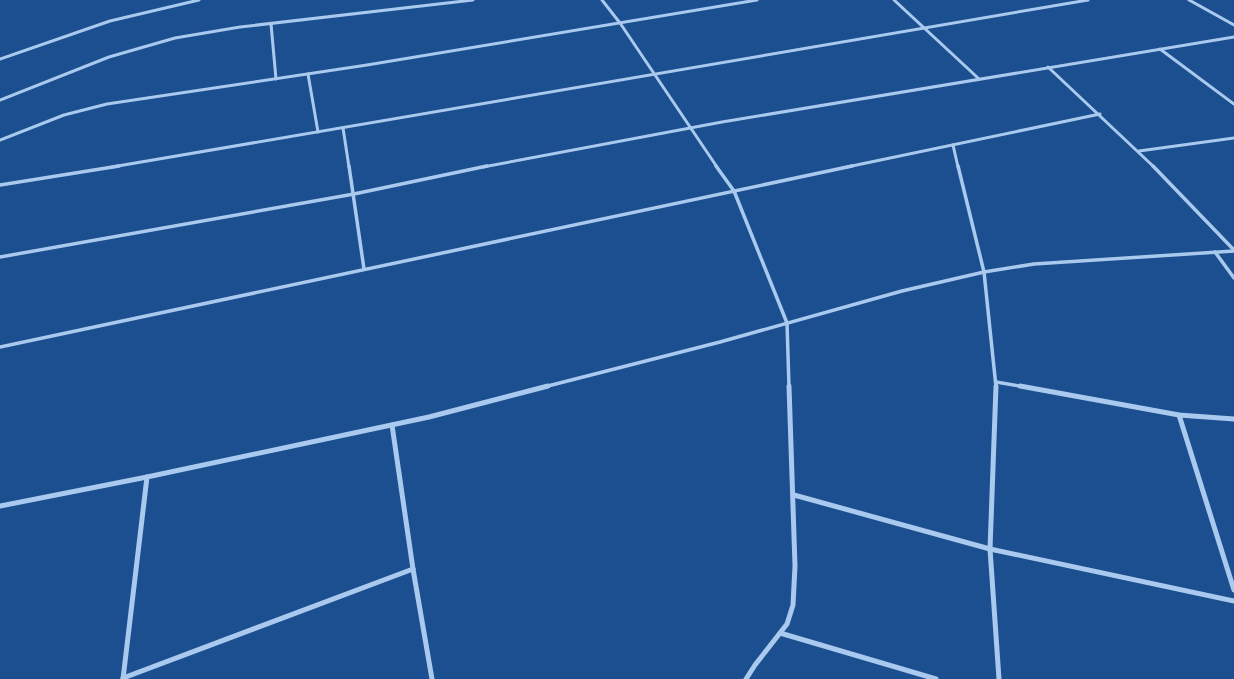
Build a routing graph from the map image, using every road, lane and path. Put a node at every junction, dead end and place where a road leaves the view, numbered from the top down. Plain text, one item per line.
1 (199, 0) edge
2 (473, 0) edge
3 (602, 0) edge
4 (757, 0) edge
5 (894, 0) edge
6 (1088, 0) edge
7 (1189, 0) edge
8 (620, 23) junction
9 (271, 24) junction
10 (1234, 25) edge
11 (922, 27) junction
12 (1234, 37) edge
13 (1160, 49) junction
14 (0, 59) edge
15 (1048, 67) junction
16 (308, 74) junction
17 (653, 74) junction
18 (978, 78) junction
19 (276, 79) junction
20 (0, 100) edge
21 (1234, 104) edge
22 (1100, 114) junction
23 (343, 128) junction
24 (690, 128) junction
25 (318, 132) junction
26 (1234, 138) edge
27 (0, 140) edge
28 (953, 145) junction
29 (1139, 151) junction
30 (0, 185) edge
31 (734, 191) junction
32 (354, 194) junction
33 (1234, 250) edge
34 (1215, 252) junction
35 (0, 257) edge
36 (364, 269) junction
37 (984, 272) junction
38 (1234, 278) edge
39 (787, 323) junction
40 (0, 347) edge
41 (996, 382) junction
42 (1180, 415) junction
43 (1234, 418) edge
44 (392, 425) junction
45 (146, 477) junction
46 (794, 496) junction
47 (0, 506) edge
48 (990, 548) junction
49 (413, 569) junction
50 (1234, 590) edge
51 (1234, 601) edge
52 (780, 633) junction
53 (123, 679) edge
54 (432, 679) edge
55 (746, 679) edge
56 (936, 679) edge
57 (999, 679) edge

1 - 14 street
2 - 9 street
3 - 8 street
4 - 8 street
5 - 11 street
6 - 11 street
7 - 10 street
8 - 16 street
8 - 17 street
9 - 19 street
9 - 20 street
11 - 17 street
11 - 18 street
12 - 13 street
13 - 15 street
13 - 21 street
15 - 18 street
15 - 22 street
16 - 19 street
16 - 25 street
17 - 23 street
17 - 24 street
18 - 24 street
19 - 27 street
22 - 28 street
22 - 29 street
23 - 25 street
23 - 32 street
24 - 31 street
24 - 32 street
25 - 30 street
26 - 29 street
28 - 31 street
28 - 37 street
29 - 33 street
31 - 36 street
31 - 39 street
32 - 35 street
32 - 36 street
33 - 34 street
34 - 37 street
34 - 38 street
36 - 40 street
37 - 39 street
37 - 41 street
39 - 44 street
39 - 46 street
41 - 42 street
41 - 48 street
42 - 43 street
42 - 50 street
44 - 45 street
44 - 49 street
45 - 47 street
45 - 53 street
46 - 48 street
46 - 52 street
48 - 51 street
48 - 57 street
49 - 53 street
49 - 54 street
52 - 55 street
52 - 56 street

